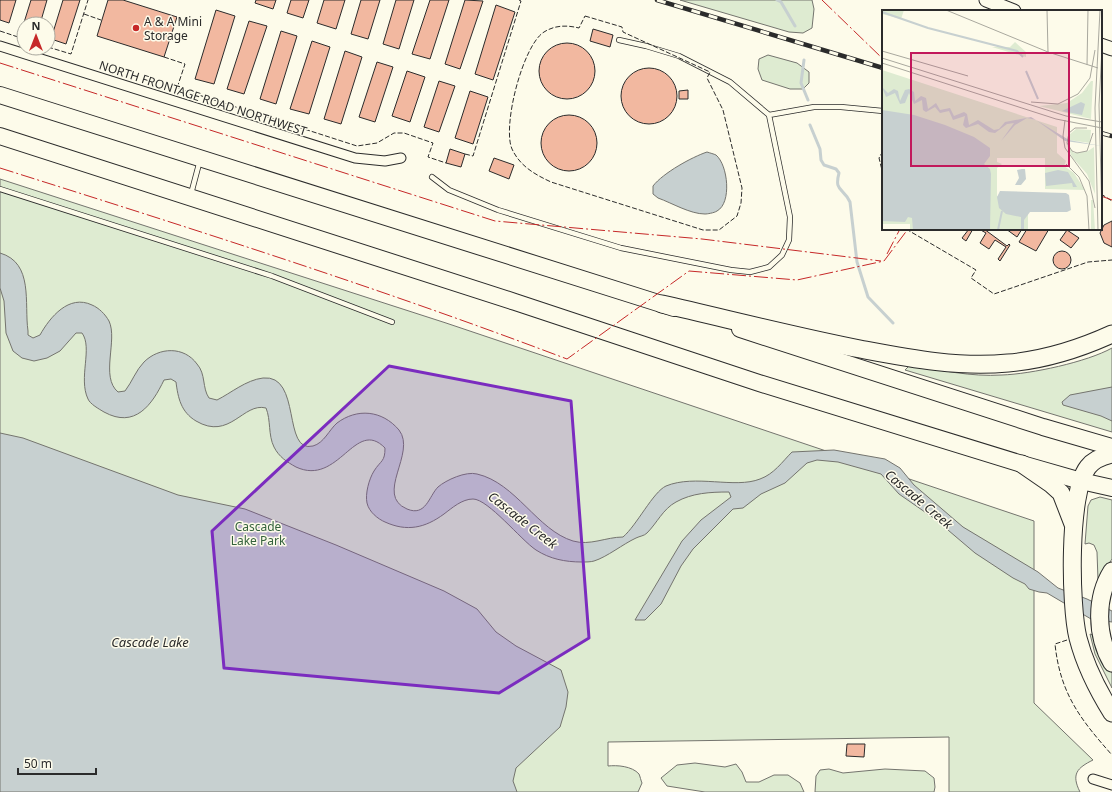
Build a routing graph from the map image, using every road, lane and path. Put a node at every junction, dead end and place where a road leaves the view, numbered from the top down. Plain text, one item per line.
1 (986, 0) edge
2 (1011, 10) edge
3 (619, 40) dead end
4 (1102, 45) edge
5 (0, 46) edge
6 (1112, 49) edge
7 (0, 95) edge
8 (882, 111) edge
9 (769, 115) junction
10 (0, 136) edge
11 (401, 158) dead end
12 (201, 159) junction
13 (432, 177) dead end
14 (0, 189) edge
15 (190, 197) junction
16 (662, 304) junction
17 (392, 322) dead end
18 (1112, 334) edge
19 (1112, 447) edge
20 (1112, 454) edge
21 (1022, 464) junction
22 (1081, 481) junction
23 (1112, 488) edge
24 (1075, 528) junction
25 (1109, 576) edge
26 (1109, 659) edge
27 (1112, 713) edge
28 (1093, 779) dead end
29 (1112, 786) edge

1 - 2 main road
3 - 9 lane
4 - 6 main road
5 - 11 street, NORTH FRONTAGE ROAD NORTHWEST
7 - 12 highway
8 - 9 lane
9 - 13 lane
10 - 15 highway
12 - 15 lane
12 - 16 highway
14 - 17 lane
15 - 21 highway
16 - 18 highway
16 - 19 highway
20 - 22 highway
21 - 22 highway
21 - 24 highway
22 - 23 highway
22 - 24 highway
24 - 27 highway
25 - 26 highway
28 - 29 street

